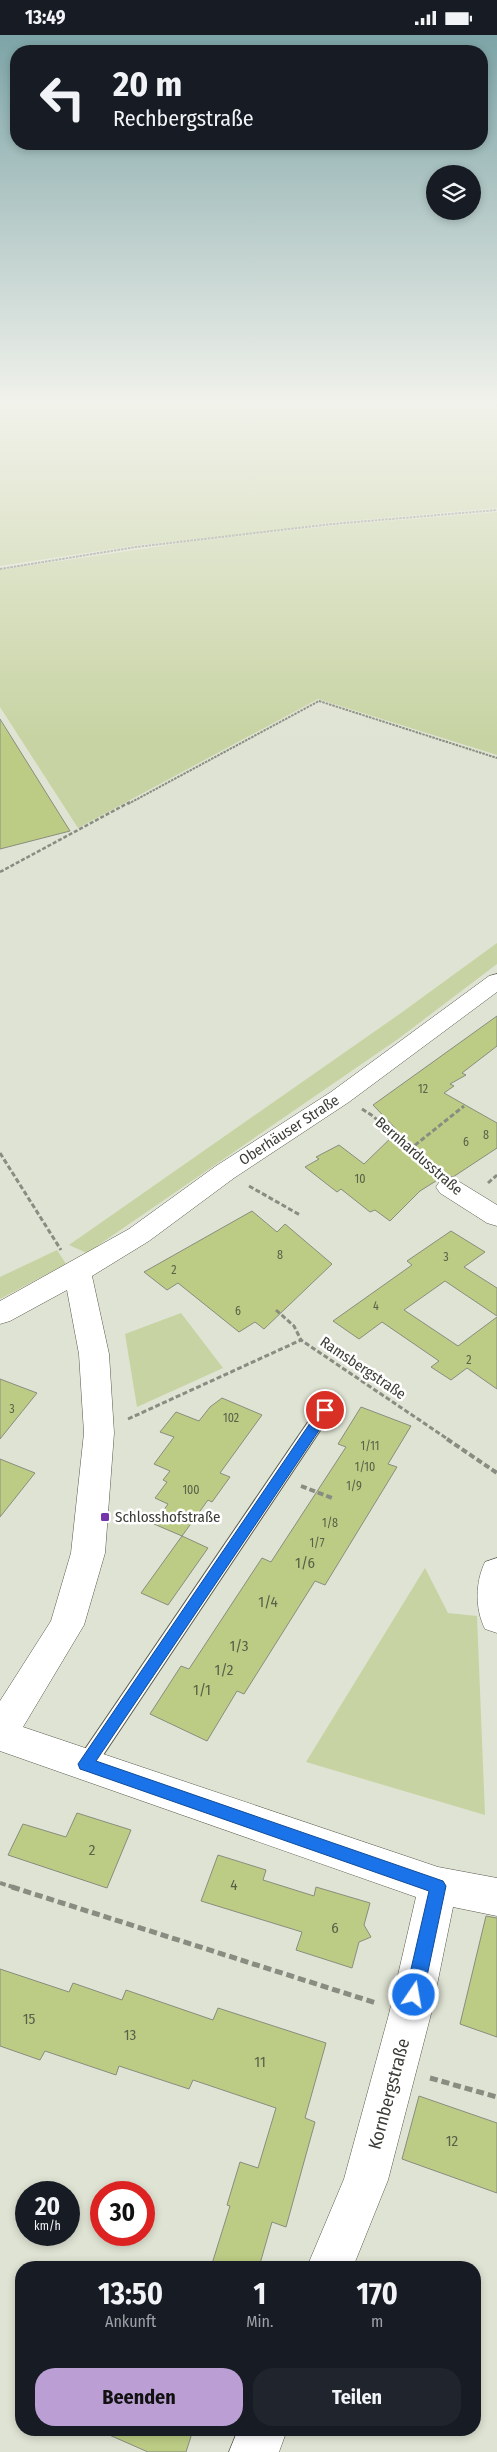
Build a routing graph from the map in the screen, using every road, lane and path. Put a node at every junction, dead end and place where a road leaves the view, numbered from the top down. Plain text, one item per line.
1 (441, 515) edge
2 (0, 569) edge
3 (497, 757) edge
4 (0, 872) edge
5 (497, 981) edge
6 (340, 1097) junction
7 (464, 1106) dead end
8 (409, 1150) junction
9 (0, 1153) edge
10 (225, 1172) junction
11 (449, 1187) joint
12 (300, 1215) dead end
13 (497, 1217) edge
14 (77, 1272) junction
15 (276, 1310) dead end
16 (0, 1313) edge
17 (301, 1340) junction
18 (325, 1410) dead end
19 (100, 1433) junction
20 (497, 1473) edge
21 (280, 1477) junction
22 (332, 1498) dead end
23 (497, 1572) edge
24 (497, 1619) edge
25 (0, 1734) edge
26 (86, 1764) junction
27 (0, 1883) edge
28 (438, 1886) junction
29 (497, 1897) edge
30 (410, 2014) junction
31 (396, 2067) junction
32 (497, 2097) edge
33 (332, 2261) edge
34 (261, 2436) edge
35 (254, 2452) edge

1 - 2 path
3 - 4 path
5 - 6 street, Oberhäuser Straße
6 - 8 path, Bernhardusstraße
6 - 10 street, Oberhäuser Straße
7 - 8 path
8 - 11 path, Bernhardusstraße
9 - 14 path
10 - 12 path
10 - 14 street, Oberhäuser Straße
11 - 13 street, Bernhardusstraße
14 - 16 street
14 - 19 street
15 - 17 path
17 - 19 path, Ramsbergstraße
17 - 20 path, Ramsbergstraße
18 - 21 lane
19 - 25 street
21 - 22 path
21 - 26 lane
23 - 24 street
25 - 26 street
26 - 28 street
27 - 30 path
28 - 29 street
28 - 30 street, Kornbergstraße
30 - 31 street, Kornbergstraße
31 - 32 path
31 - 33 street, Kornbergstraße
34 - 35 street

